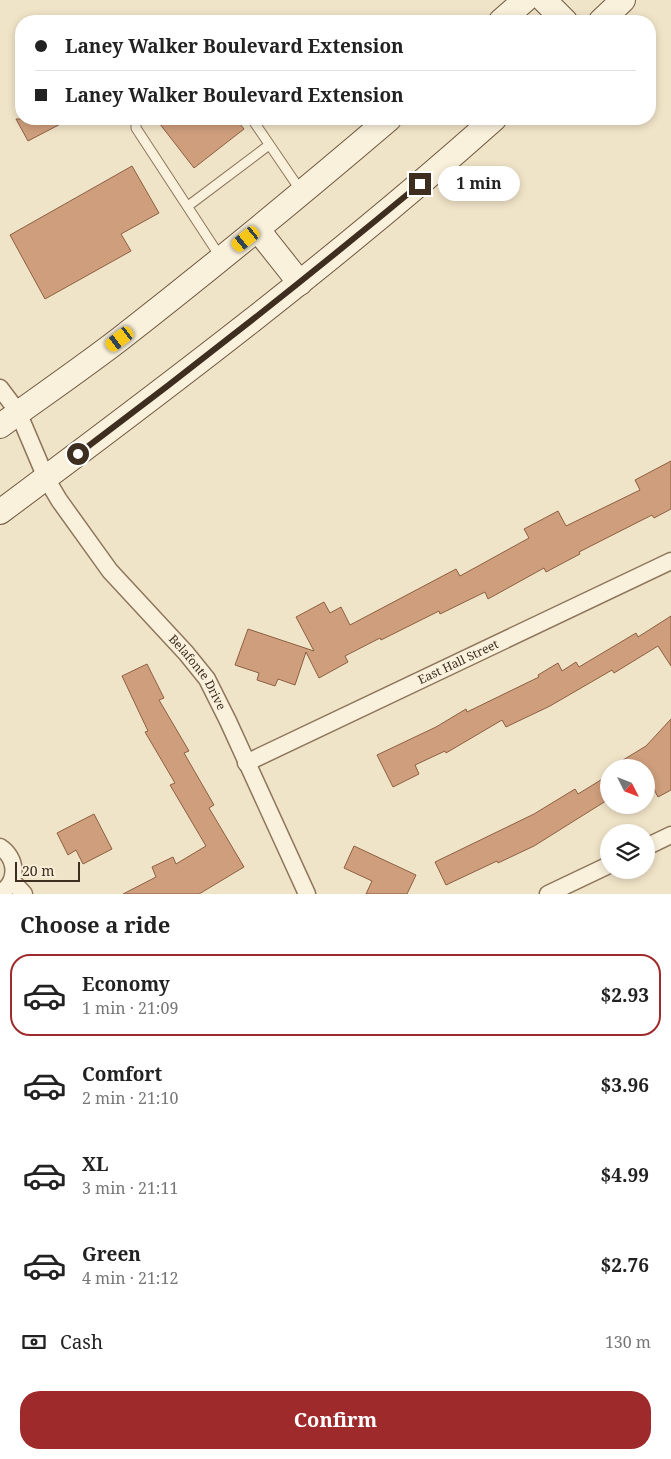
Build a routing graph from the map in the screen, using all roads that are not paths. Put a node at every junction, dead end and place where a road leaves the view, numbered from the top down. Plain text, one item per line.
1 (525, 0) edge
2 (544, 0) edge
3 (623, 0) edge
4 (508, 15) edge
5 (559, 15) edge
6 (608, 15) edge
7 (136, 125) edge
8 (256, 125) edge
9 (382, 125) edge
10 (487, 125) edge
11 (269, 144) junction
12 (302, 193) junction
13 (188, 206) junction
14 (258, 230) junction
15 (222, 259) junction
16 (300, 283) junction
17 (0, 388) edge
18 (9, 419) edge
19 (46, 478) junction
20 (0, 512) edge
21 (671, 562) edge
22 (246, 763) junction
23 (671, 835) edge
24 (655, 843) edge
25 (0, 847) edge
26 (600, 869) edge
27 (12, 881) junction
28 (0, 893) edge
29 (24, 894) edge
30 (307, 894) edge
31 (548, 894) edge

1 - 4 main road
2 - 5 main road
3 - 6 main road
7 - 13 lane
8 - 11 lane
9 - 12 main road
10 - 16 main road
11 - 12 lane
11 - 13 lane
12 - 14 main road
13 - 15 lane
14 - 15 main road
14 - 16 main road
15 - 18 main road
16 - 19 main road
17 - 18 street, Belafonte Drive
18 - 19 street, Belafonte Drive
19 - 20 main road
19 - 22 street, Belafonte Drive
21 - 22 street, East Hall Street
22 - 30 street, Belafonte Drive
23 - 24 street
25 - 27 street
26 - 31 street
27 - 28 street
27 - 29 street

